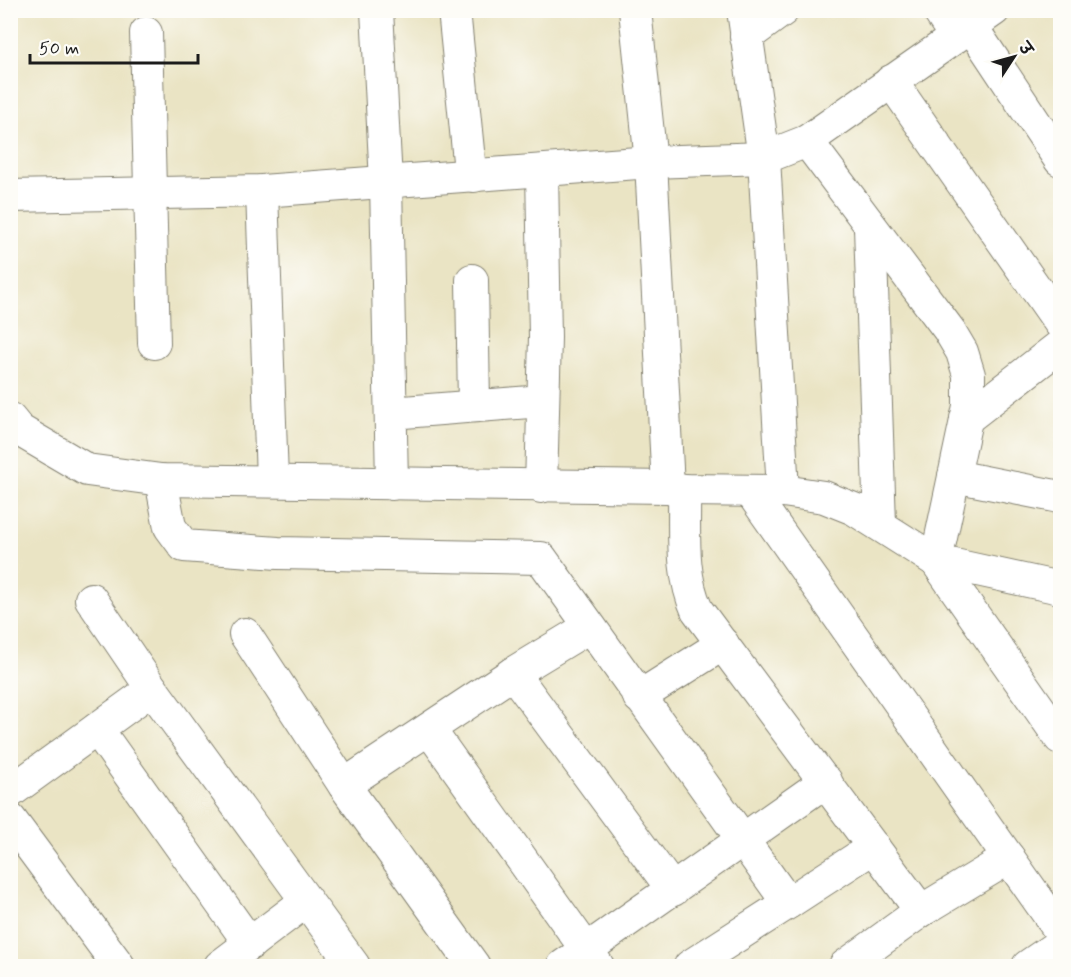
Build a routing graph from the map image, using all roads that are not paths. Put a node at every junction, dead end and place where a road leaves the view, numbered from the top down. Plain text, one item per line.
1 (378, 10) edge
2 (454, 10) edge
3 (635, 10) edge
4 (783, 10) edge
5 (938, 10) edge
6 (744, 24) edge
7 (973, 24) edge
8 (146, 33) dead end
9 (891, 81) junction
10 (807, 141) junction
11 (764, 158) junction
12 (1060, 160) edge
13 (651, 162) junction
14 (542, 171) junction
15 (474, 176) junction
16 (386, 182) junction
17 (262, 191) junction
18 (151, 193) junction
19 (10, 196) edge
20 (870, 227) junction
21 (472, 280) dead end
22 (1060, 323) edge
23 (154, 343) dead end
24 (1060, 346) edge
25 (543, 401) junction
26 (474, 406) junction
27 (391, 413) junction
28 (10, 419) edge
29 (966, 419) junction
30 (954, 476) junction
31 (161, 480) junction
32 (272, 480) junction
33 (392, 484) junction
34 (541, 487) junction
35 (676, 489) junction
36 (783, 491) junction
37 (751, 492) junction
38 (1060, 497) edge
39 (880, 524) junction
40 (936, 561) junction
41 (1060, 588) edge
42 (91, 599) dead end
43 (589, 627) junction
44 (245, 634) dead end
45 (723, 644) junction
46 (513, 673) junction
47 (152, 689) junction
48 (639, 697) junction
49 (97, 729) junction
50 (429, 729) junction
51 (1060, 738) edge
52 (15, 780) edge
53 (826, 781) junction
54 (344, 785) junction
55 (10, 819) edge
56 (743, 839) junction
57 (874, 846) junction
58 (1009, 858) junction
59 (673, 890) junction
60 (305, 902) junction
61 (788, 903) junction
62 (921, 911) junction
63 (1060, 932) edge
64 (1060, 944) edge
65 (232, 959) edge
66 (583, 961) edge
67 (119, 966) edge
68 (354, 966) edge
69 (474, 966) edge
70 (690, 966) edge
71 (845, 966) edge
72 (1028, 966) edge

1 - 16 street
2 - 15 street
3 - 13 street
4 - 6 street
5 - 7 street
6 - 11 street
7 - 9 street
7 - 12 street
8 - 18 street
9 - 10 street
9 - 22 street
10 - 11 street
10 - 20 street
11 - 13 street
11 - 36 street
13 - 14 street
13 - 35 street
14 - 15 street
14 - 25 street
15 - 16 street
16 - 17 street
16 - 27 street
17 - 18 street
17 - 32 street
18 - 19 street
18 - 23 street
20 - 29 street
20 - 39 street
21 - 26 street
24 - 29 street
25 - 26 street
25 - 34 street
26 - 27 street
27 - 33 street
28 - 31 street
29 - 30 street
30 - 38 street
30 - 40 street
31 - 32 street
31 - 43 street
32 - 33 street
33 - 34 street
34 - 35 street
35 - 37 street
35 - 45 street
36 - 37 street
36 - 39 street
37 - 58 street
39 - 40 street
40 - 41 street
40 - 51 street
42 - 47 street
43 - 46 street
43 - 48 street
44 - 54 street
45 - 48 street
45 - 53 street
46 - 50 street
46 - 59 street
47 - 49 street
47 - 60 street
48 - 56 street
49 - 52 street
49 - 65 street
50 - 54 street
50 - 66 street
53 - 56 street
53 - 57 street
54 - 69 street
55 - 67 street
56 - 59 street
56 - 61 street
57 - 61 street
57 - 62 street
58 - 62 street
58 - 63 street
59 - 66 street
60 - 65 street
60 - 68 street
61 - 70 street
62 - 71 street
64 - 72 street

